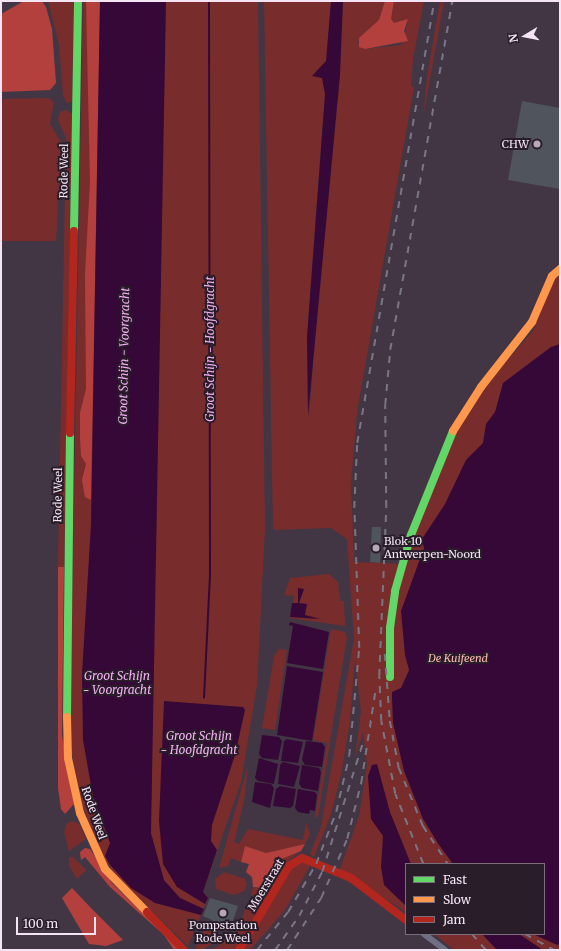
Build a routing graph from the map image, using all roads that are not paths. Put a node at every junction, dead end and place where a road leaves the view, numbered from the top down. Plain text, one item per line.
1 (78, 1) edge
2 (560, 269) edge
3 (390, 677) dead end
4 (405, 919) edge
5 (425, 935) edge
6 (184, 950) edge
7 (239, 950) edge
8 (445, 950) edge

1 - 6 street, Rode Weel
2 - 3 street
4 - 7 street, Moerstraat
5 - 8 street

